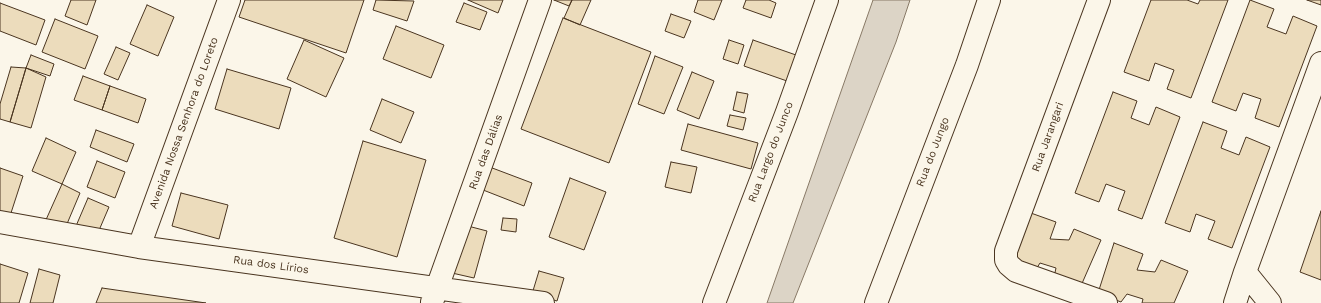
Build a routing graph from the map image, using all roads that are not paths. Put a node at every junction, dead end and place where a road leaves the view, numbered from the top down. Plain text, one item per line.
1 (229, 0) edge
2 (540, 0) edge
3 (827, 0) edge
4 (989, 0) edge
5 (1099, 0) edge
6 (1321, 63) edge
7 (0, 222) edge
8 (139, 247) junction
9 (1245, 272) junction
10 (434, 296) edge
11 (543, 303) edge
12 (714, 303) edge
13 (876, 303) edge
14 (1106, 303) edge
15 (1235, 303) edge
16 (1270, 303) edge

1 - 8 street, Avenida Nossa Senhora do Loreto
2 - 10 street, Rua das Dálias
3 - 12 street, Rua Largo do Junco
4 - 13 street, Rua do Jungo
5 - 14 street, Rua Jarangari
6 - 9 street
7 - 8 street, Rua dos Lírios
8 - 10 street, Rua dos Lírios
9 - 15 street
9 - 16 street
10 - 11 street, Rua dos Lírios

